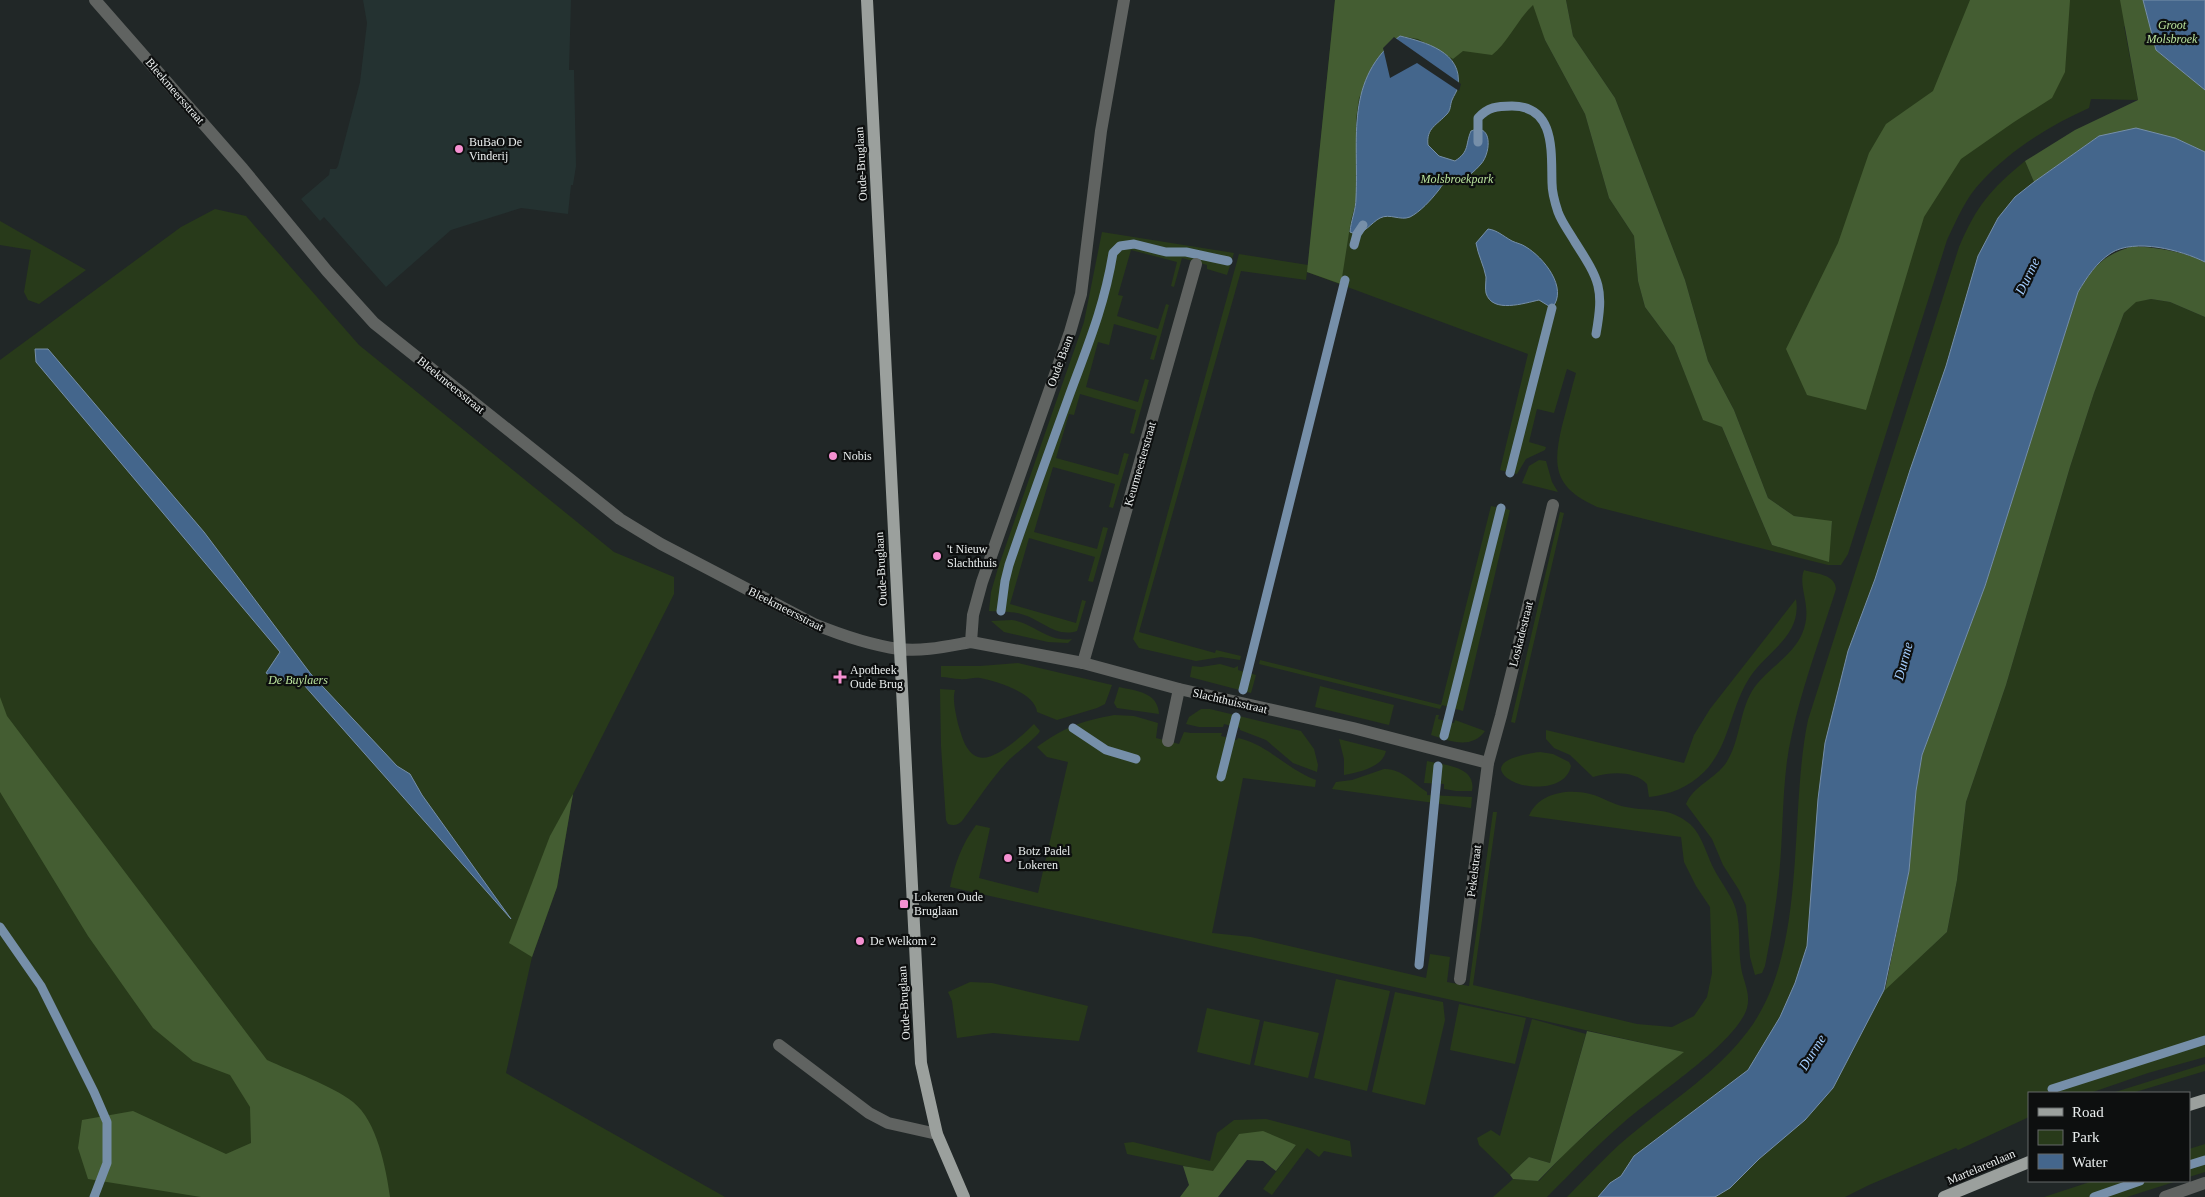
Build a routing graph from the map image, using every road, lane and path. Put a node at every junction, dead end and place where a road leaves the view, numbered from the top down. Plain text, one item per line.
1 (95, 0) edge
2 (867, 0) edge
3 (1124, 0) edge
4 (1196, 264) dead end
5 (1553, 505) dead end
6 (971, 642) junction
7 (899, 649) junction
8 (1084, 663) junction
9 (1179, 689) junction
10 (1168, 741) dead end
11 (1488, 762) junction
12 (1460, 979) dead end
13 (780, 1044) dead end
14 (2205, 1100) edge
15 (2190, 1105) edge
16 (937, 1134) junction
17 (2028, 1162) edge
18 (2205, 1183) edge
19 (964, 1197) edge
20 (1944, 1197) edge
21 (2165, 1197) edge

1 - 7 street, Bleekmeersstraat
2 - 7 main road, Oude-Bruglaan
3 - 6 street, Oude Baan
4 - 8 street, Keurmeesterstraat
5 - 11 street, Loskadestraat
6 - 7 street
6 - 8 street, Slachthuisstraat
7 - 16 main road, Oude-Bruglaan
8 - 9 street, Slachthuisstraat
9 - 10 street
9 - 11 street, Slachthuisstraat
11 - 12 street, Pekelstraat
13 - 16 street
14 - 15 main road
16 - 19 main road, Oude-Bruglaan
17 - 20 main road, Martelarenlaan
18 - 21 street

